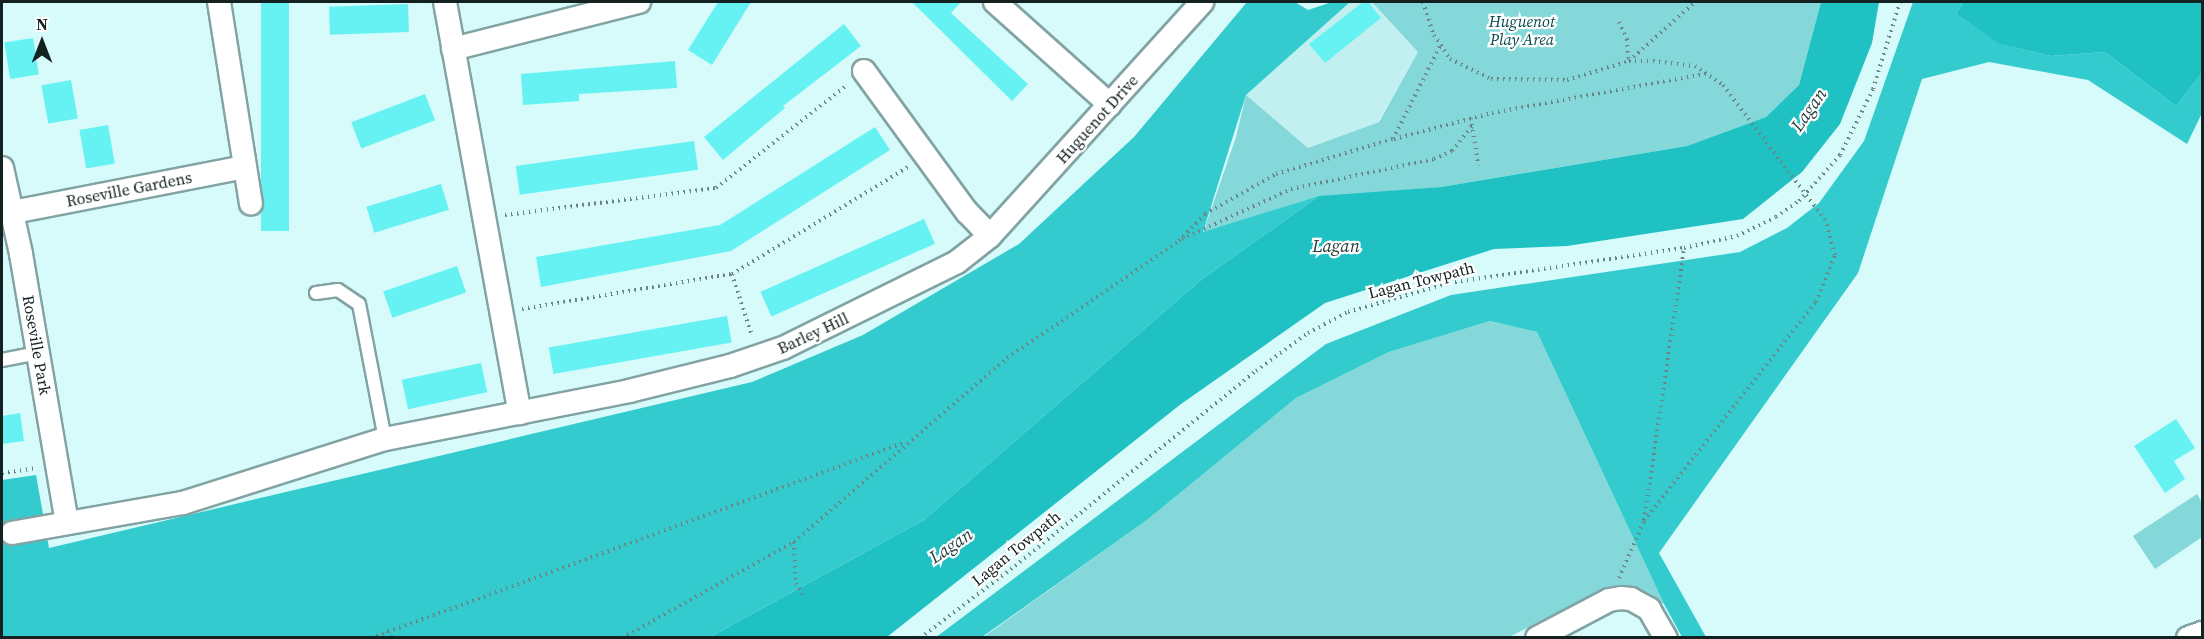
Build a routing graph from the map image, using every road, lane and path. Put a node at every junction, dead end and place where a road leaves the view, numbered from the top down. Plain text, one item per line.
1 (219, 2) edge
2 (445, 2) edge
3 (639, 2) edge
4 (995, 2) edge
5 (1202, 2) edge
6 (1423, 2) edge
7 (1695, 2) edge
8 (1900, 2) edge
9 (1619, 22) dead end
10 (1440, 46) junction
11 (453, 49) junction
12 (1629, 62) junction
13 (864, 71) joint
14 (1708, 74) junction
15 (1110, 105) junction
16 (1471, 118) junction
17 (1472, 126) junction
18 (1393, 139) junction
19 (926, 155) junction
20 (1479, 165) dead end
21 (245, 167) junction
22 (2, 168) edge
23 (251, 203) dead end
24 (12, 212) junction
25 (485, 218) junction
26 (990, 236) junction
27 (1179, 241) junction
28 (1684, 248) junction
29 (732, 274) junction
30 (316, 293) dead end
31 (502, 312) junction
32 (39, 353) junction
33 (759, 356) junction
34 (2, 360) edge
35 (520, 413) junction
36 (386, 439) junction
37 (906, 442) junction
38 (57, 465) junction
39 (2, 473) edge
40 (1644, 521) junction
41 (67, 523) junction
42 (12, 532) dead end
43 (794, 542) junction
44 (802, 594) dead end
45 (1610, 600) junction
46 (387, 632) junction
47 (2202, 633) edge
48 (371, 638) edge
49 (392, 638) edge
50 (622, 638) edge
51 (920, 638) edge
52 (1537, 638) edge
53 (1666, 638) edge
54 (2188, 638) edge

1 - 21 street
2 - 11 street
3 - 11 street
4 - 15 street
5 - 15 street, Huguenot Drive
6 - 10 path
7 - 12 path
8 - 28 path, Lagan Towpath
9 - 12 path
10 - 12 path
10 - 18 path
11 - 25 street
12 - 14 path
13 - 19 street
13 - 25 path
14 - 16 path
14 - 40 path, bridge
15 - 26 street, Huguenot Drive
16 - 17 path
16 - 18 path
17 - 20 path
17 - 27 path
18 - 27 path
19 - 26 street
19 - 29 path
21 - 23 street
21 - 24 street, Roseville Gardens
22 - 24 street, Roseville Park
24 - 32 street, Roseville Park
25 - 31 street
26 - 33 street, Barley Hill
27 - 37 path
28 - 40 path
28 - 51 path, Lagan Towpath
29 - 31 path
29 - 33 path
30 - 36 lane
31 - 35 street
32 - 34 lane
32 - 38 street, Roseville Park
33 - 35 street, Barley Hill
35 - 36 street, Barley Hill
36 - 41 street
37 - 43 path
37 - 46 path
38 - 39 path
38 - 41 street, Roseville Park
40 - 45 path
41 - 42 street
43 - 44 path
43 - 50 path
45 - 52 street
45 - 53 street
46 - 48 path
46 - 49 path
47 - 54 street

